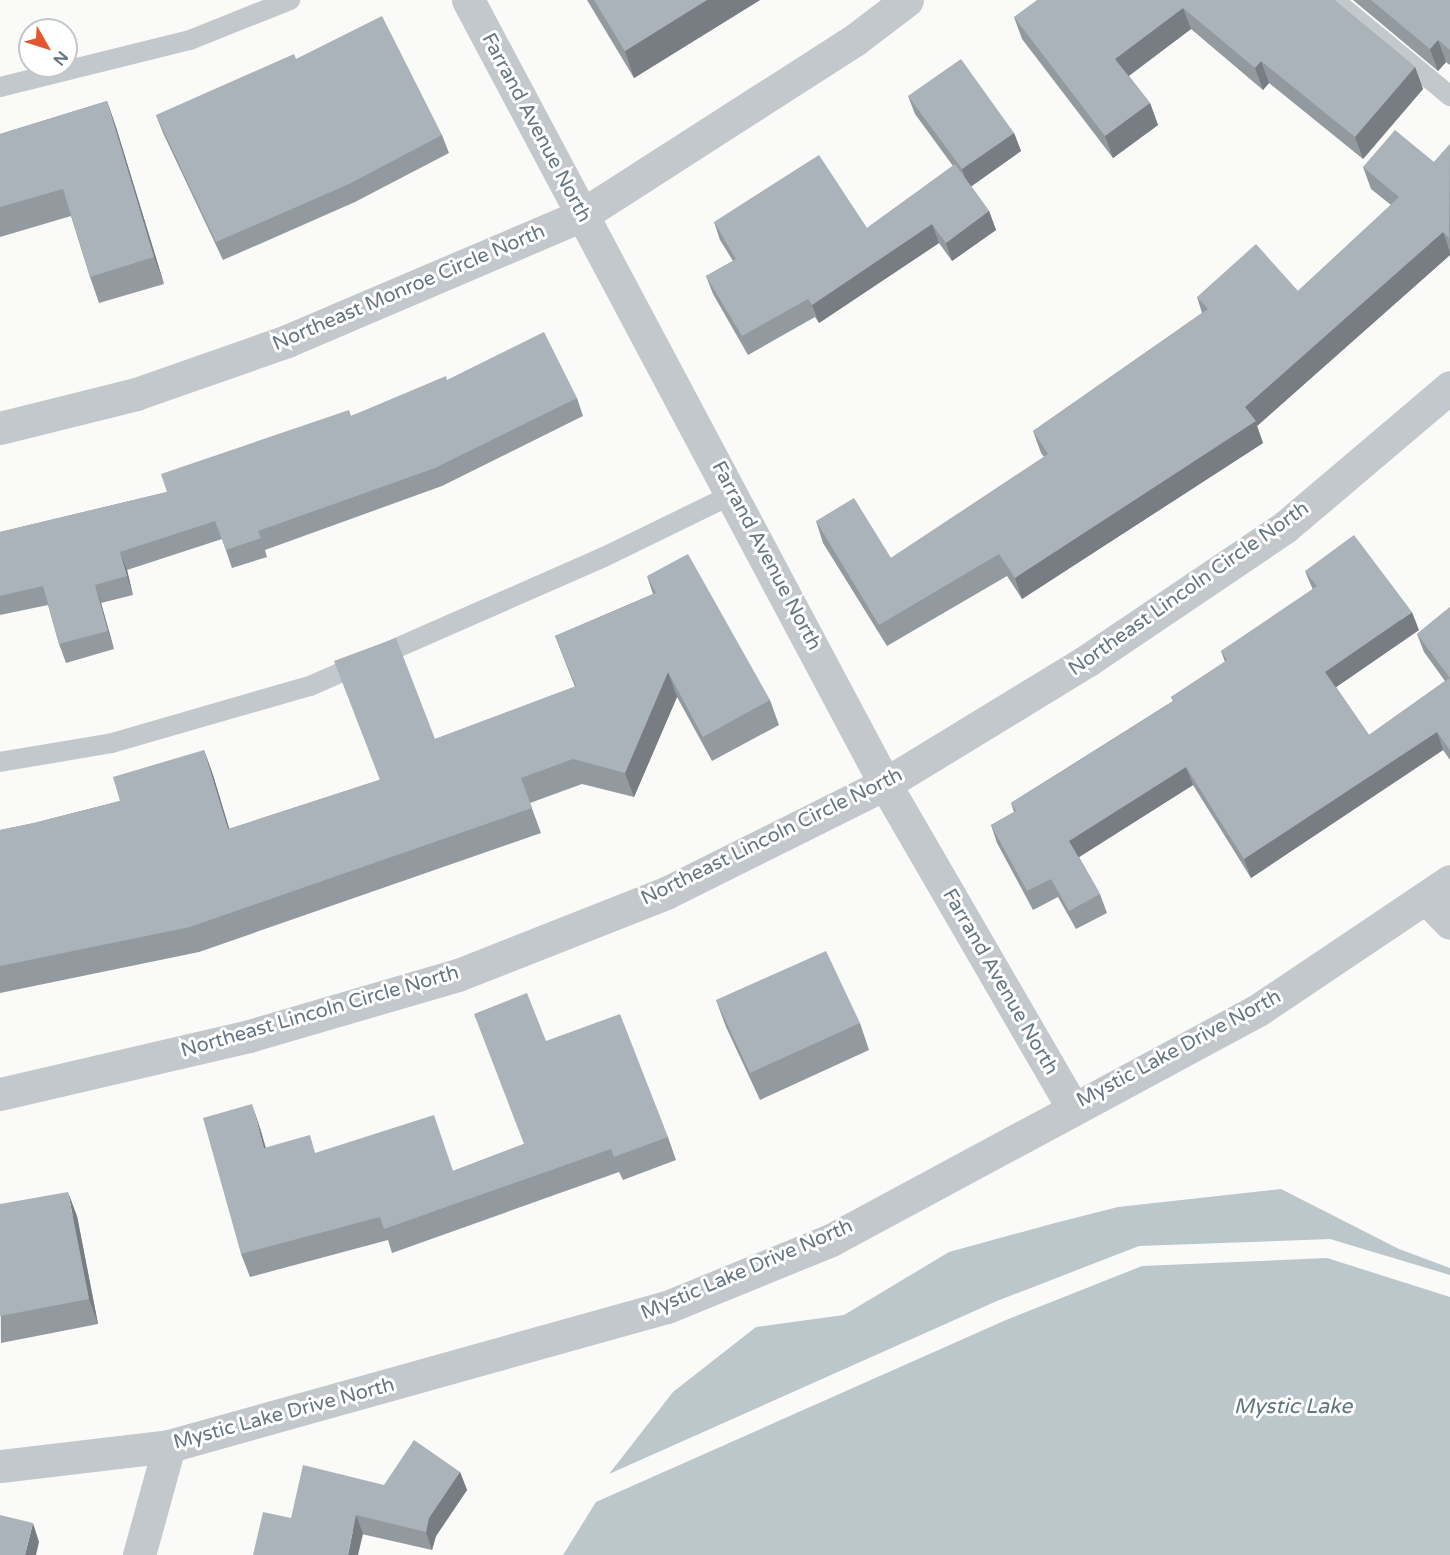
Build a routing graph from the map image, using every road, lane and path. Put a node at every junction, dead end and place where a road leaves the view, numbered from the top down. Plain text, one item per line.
1 (290, 0) edge
2 (468, 0) edge
3 (907, 0) edge
4 (1334, 0) edge
5 (0, 87) edge
6 (1450, 96) edge
7 (582, 215) junction
8 (1450, 387) edge
9 (0, 428) edge
10 (733, 494) junction
11 (0, 762) edge
12 (885, 784) junction
13 (1438, 890) edge
14 (1450, 923) edge
15 (0, 1094) edge
16 (1072, 1107) junction
17 (169, 1446) junction
18 (0, 1466) edge
19 (139, 1555) edge

1 - 5 lane
2 - 7 street, Farrand Avenue North
3 - 7 street, Northeast Monroe Circle North
4 - 6 lane
7 - 9 street, Northeast Monroe Circle North
7 - 10 street, Farrand Avenue North
8 - 12 street, Northeast Lincoln Circle North
10 - 11 lane
10 - 12 street, Farrand Avenue North
12 - 15 street, Northeast Lincoln Circle North
12 - 16 street, Farrand Avenue North
13 - 14 street, Mystic Lake Drive North
13 - 16 street, Mystic Lake Drive North
16 - 17 street, Mystic Lake Drive North
17 - 18 street, Mystic Lake Drive North
17 - 19 street

